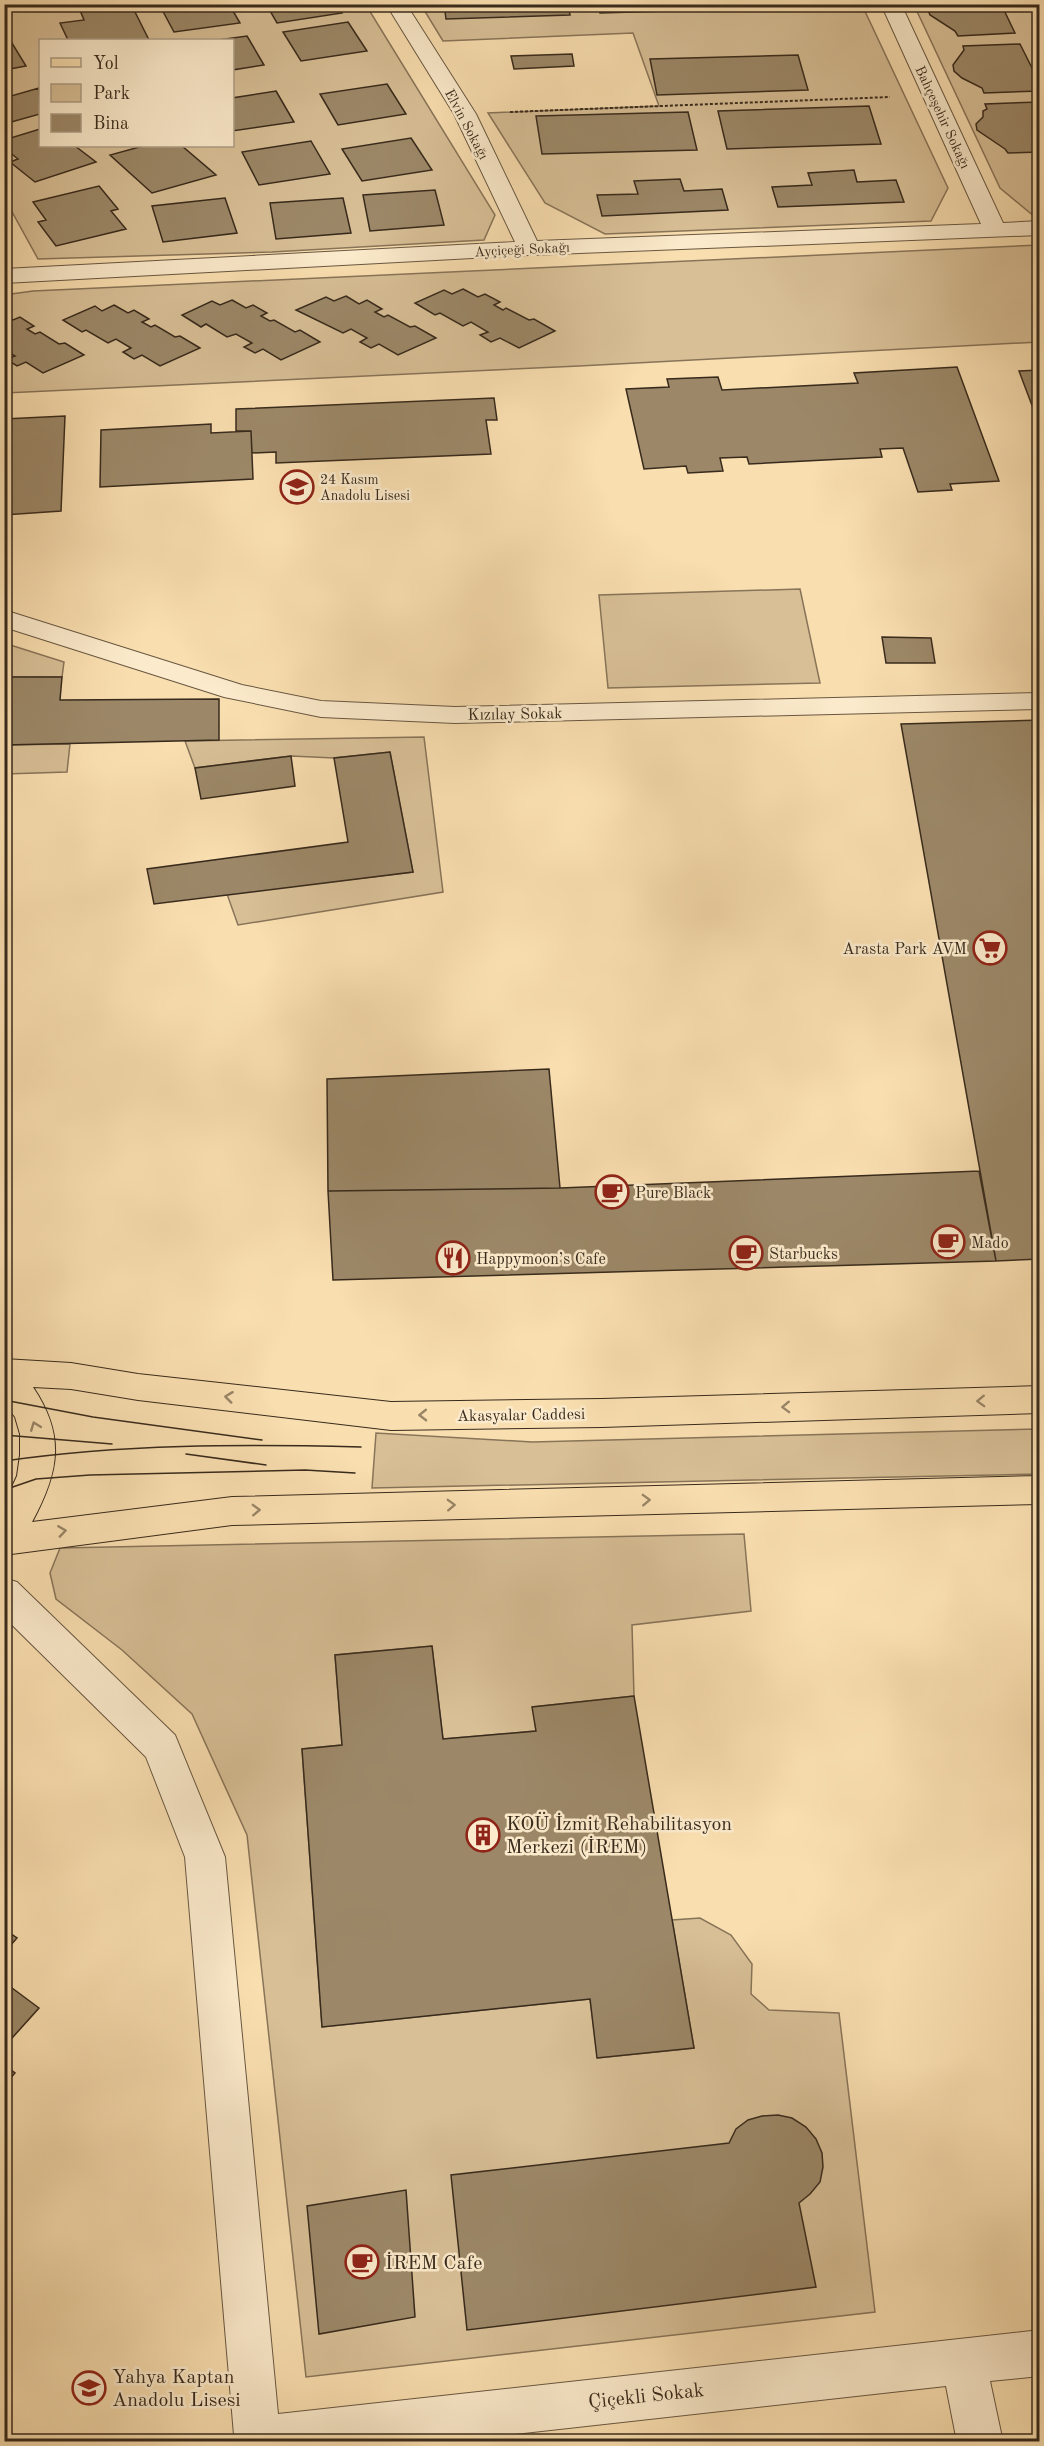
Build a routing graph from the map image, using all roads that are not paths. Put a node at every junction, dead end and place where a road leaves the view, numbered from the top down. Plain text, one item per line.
1 (396, 4) edge
2 (891, 4) edge
3 (1040, 228) edge
4 (995, 230) junction
5 (529, 248) junction
6 (4, 276) edge
7 (4, 618) edge
8 (1040, 701) edge
9 (4, 1372) edge
10 (4, 1382) edge
11 (1040, 1400) edge
12 (1040, 1490) edge
13 (4, 1531) edge
14 (4, 1540) edge
15 (4, 1593) edge
16 (1040, 2353) edge
17 (963, 2360) junction
18 (255, 2440) edge
19 (980, 2442) edge

1 - 5 street, Elvin Sokağı
2 - 4 street, Bahçeşehir Sokağı
3 - 4 street, Ayçiçeği Sokağı
4 - 5 street, Ayçiçeği Sokağı
5 - 6 street, Ayçiçeği Sokağı
7 - 8 street, Kızılay Sokak
11 -> 9 main road, Akasyalar Caddesi
13 -> 10 main road
14 -> 12 main road
15 - 18 street
16 - 17 street, Çiçekli Sokak
17 - 18 street, Çiçekli Sokak
17 - 19 street

